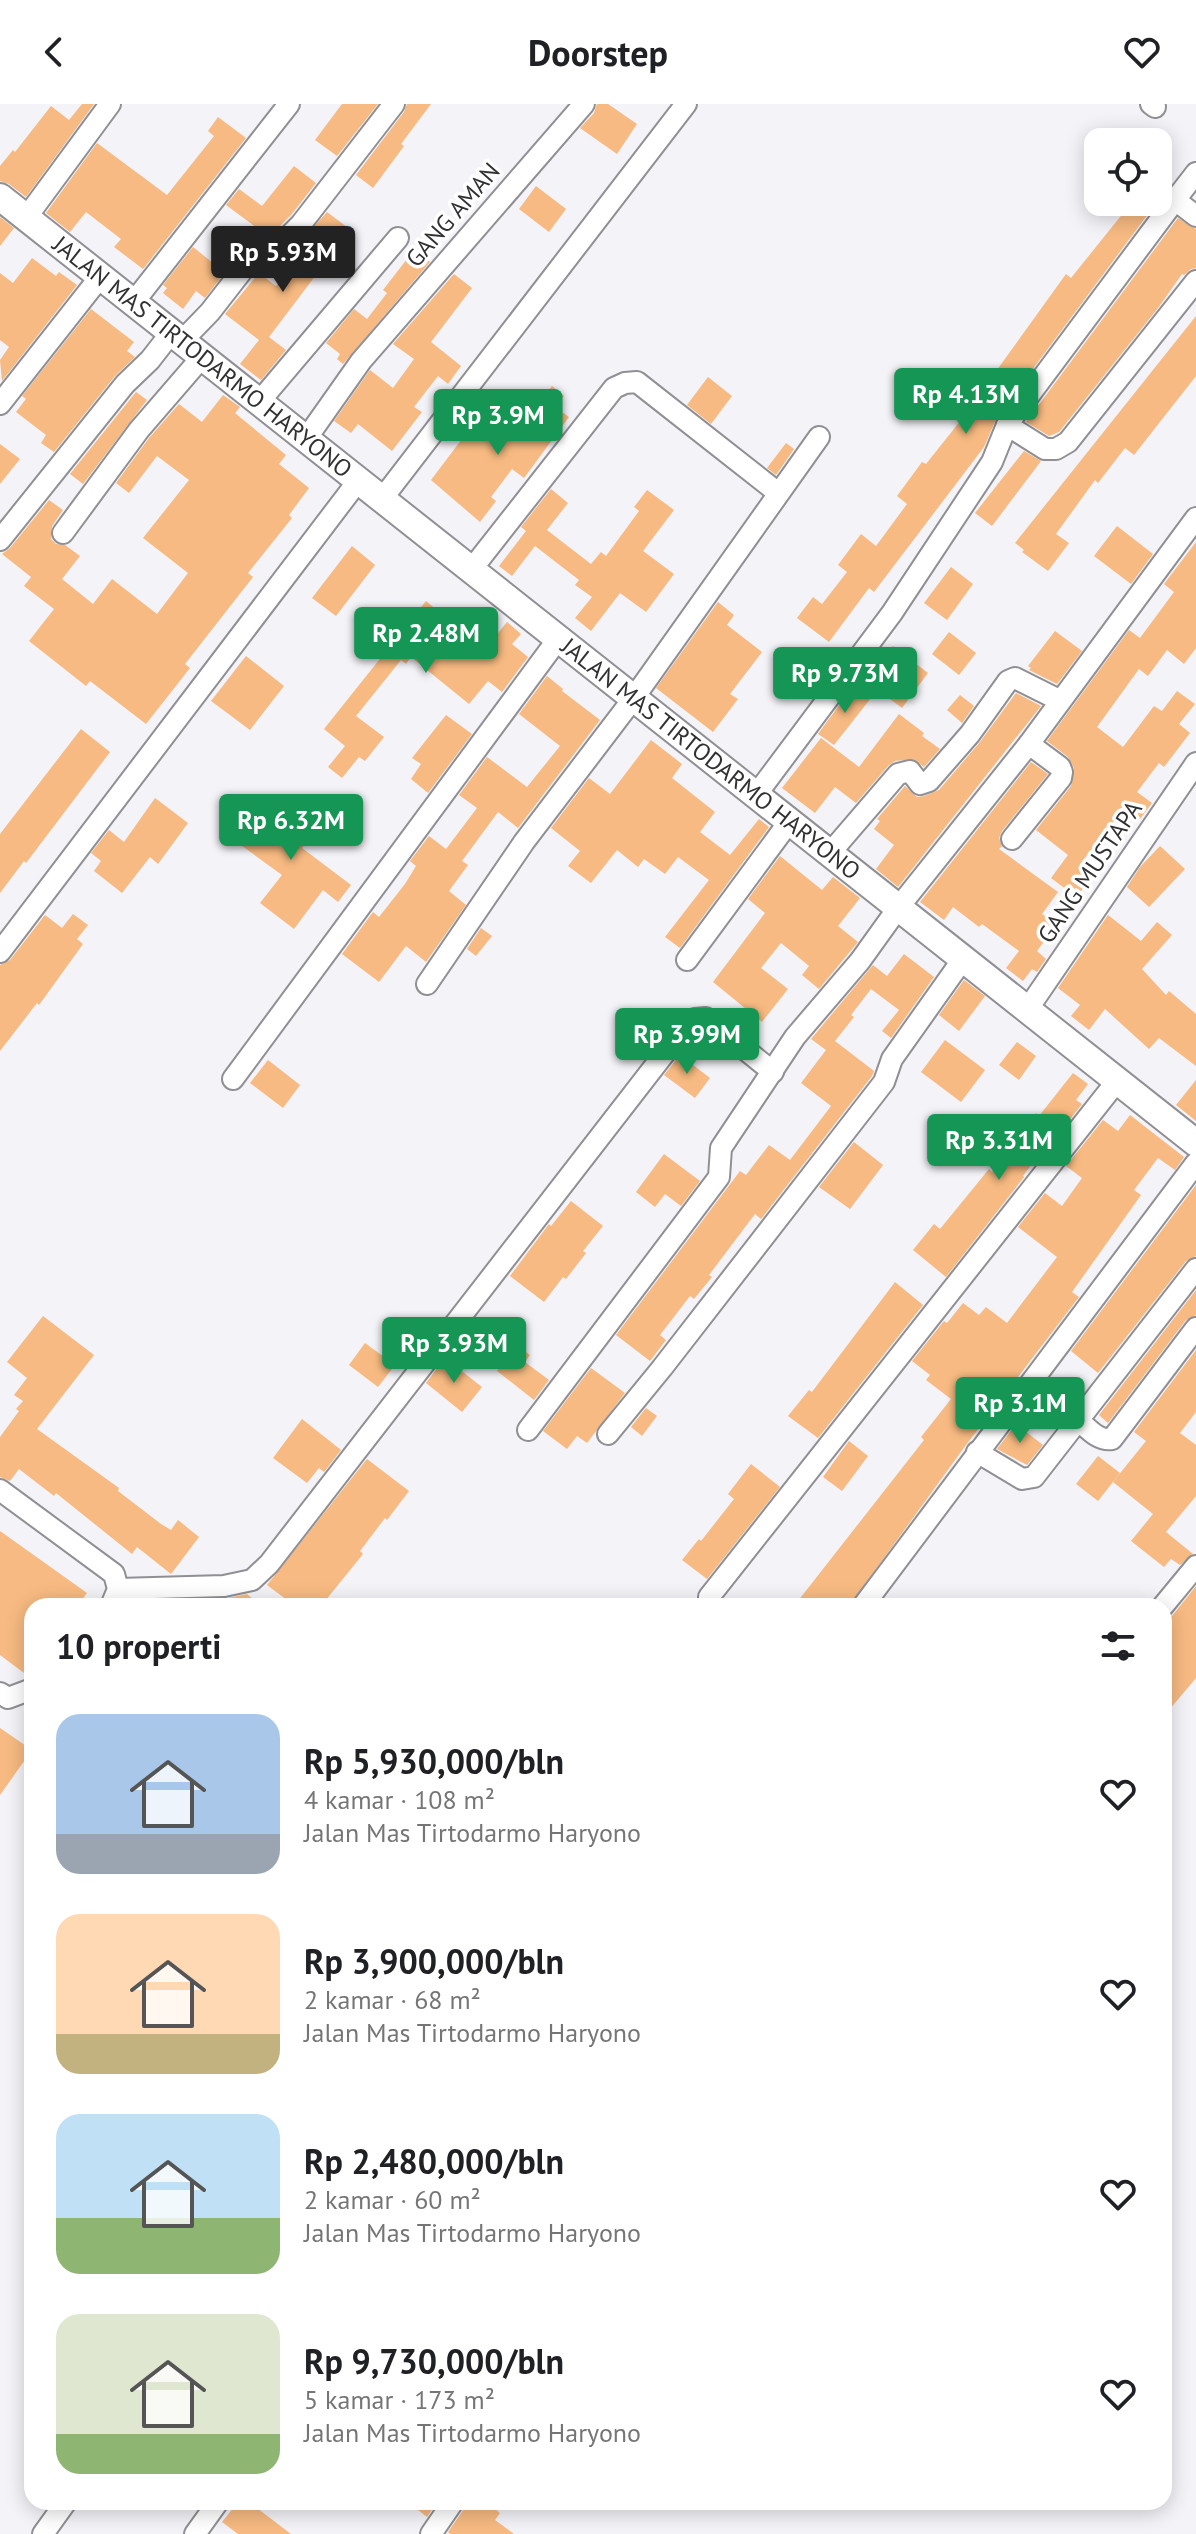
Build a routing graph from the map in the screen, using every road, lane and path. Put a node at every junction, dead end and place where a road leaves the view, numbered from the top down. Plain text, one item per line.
1 (110, 104) edge
2 (289, 104) edge
3 (394, 104) edge
4 (584, 104) edge
5 (686, 104) edge
6 (1196, 173) edge
7 (0, 197) edge
8 (1175, 200) junction
9 (1196, 216) edge
10 (26, 218) junction
11 (398, 238) dead end
12 (100, 277) junction
13 (1196, 281) edge
14 (133, 303) junction
15 (185, 344) junction
16 (259, 402) junction
17 (0, 404) edge
18 (1007, 425) junction
19 (819, 437) dead end
20 (306, 439) junction
21 (358, 481) junction
22 (777, 492) junction
23 (382, 499) junction
24 (1196, 518) edge
25 (63, 533) dead end
26 (0, 540) edge
27 (471, 570) junction
28 (558, 639) junction
29 (633, 699) junction
30 (1059, 700) junction
31 (1029, 744) junction
32 (1196, 763) edge
33 (756, 795) junction
34 (789, 822) junction
35 (1012, 839) dead end
36 (830, 853) junction
37 (898, 908) junction
38 (0, 952) edge
39 (963, 959) junction
40 (687, 960) dead end
41 (427, 984) dead end
42 (1027, 1010) junction
43 (773, 1072) junction
44 (233, 1079) dead end
45 (1117, 1081) junction
46 (1196, 1143) edge
47 (1196, 1163) edge
48 (1196, 1269) edge
49 (1196, 1328) edge
50 (1077, 1419) junction
51 (528, 1430) dead end
52 (608, 1434) dead end
53 (977, 1452) junction
54 (0, 1490) edge
55 (1196, 1566) edge
56 (709, 1597) dead end
57 (115, 1598) edge
58 (869, 1598) edge
59 (1170, 1598) edge
60 (24, 1692) edge
61 (0, 1693) edge
62 (60, 2510) edge
63 (212, 2510) edge
64 (448, 2510) edge
65 (43, 2534) edge
66 (195, 2534) edge
67 (431, 2534) edge

1 - 10 street
2 - 14 street
3 - 15 street
4 - 20 street, GANG AMAN
5 - 23 street
6 - 8 street
7 - 10 street, JALAN MAS TIRTODARMO HARYONO
8 - 9 street
8 - 18 street
10 - 12 street, JALAN MAS TIRTODARMO HARYONO
11 - 16 street
12 - 14 street, JALAN MAS TIRTODARMO HARYONO
12 - 17 street
13 - 18 street
14 - 15 street, JALAN MAS TIRTODARMO HARYONO
15 - 16 street, JALAN MAS TIRTODARMO HARYONO
15 - 25 street
15 - 26 street
16 - 20 street, JALAN MAS TIRTODARMO HARYONO
18 - 33 street
19 - 22 street
20 - 21 street, JALAN MAS TIRTODARMO HARYONO
21 - 23 street, JALAN MAS TIRTODARMO HARYONO
21 - 38 street
22 - 27 street
22 - 29 street
23 - 27 street, JALAN MAS TIRTODARMO HARYONO
24 - 30 street
27 - 28 street, JALAN MAS TIRTODARMO HARYONO
28 - 29 street, JALAN MAS TIRTODARMO HARYONO
28 - 44 street
29 - 33 street, JALAN MAS TIRTODARMO HARYONO
29 - 41 street
30 - 31 street
30 - 36 street
31 - 35 street
31 - 37 street
32 - 42 street, GANG MUSTAPA
33 - 34 street, JALAN MAS TIRTODARMO HARYONO
34 - 36 street, JALAN MAS TIRTODARMO HARYONO
34 - 40 street
36 - 37 street, JALAN MAS TIRTODARMO HARYONO
37 - 39 street, JALAN MAS TIRTODARMO HARYONO
37 - 43 street
39 - 42 street, JALAN MAS TIRTODARMO HARYONO
39 - 52 street
42 - 45 street, JALAN MAS TIRTODARMO HARYONO
43 - 51 street
43 - 57 street
45 - 46 street, JALAN MAS TIRTODARMO HARYONO
45 - 56 street
47 - 53 street
48 - 50 street
49 - 50 street
50 - 53 street
53 - 58 street
54 - 57 street
55 - 59 street
60 - 61 street
62 - 65 street
63 - 66 street
64 - 67 street

